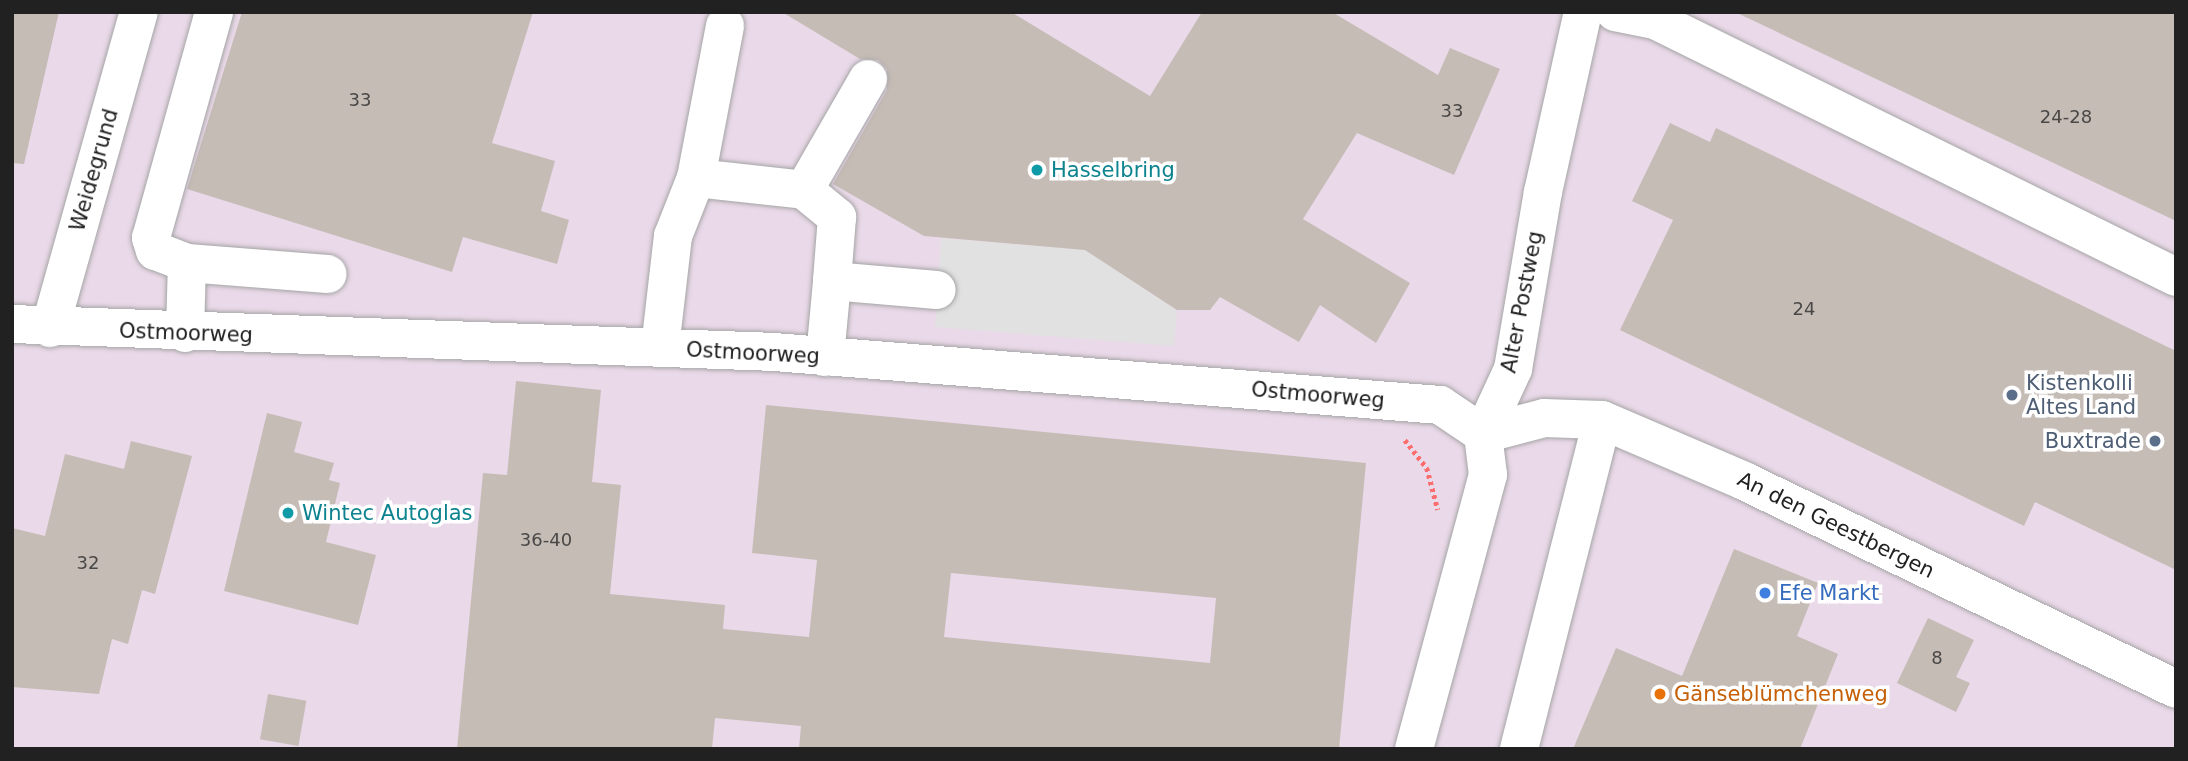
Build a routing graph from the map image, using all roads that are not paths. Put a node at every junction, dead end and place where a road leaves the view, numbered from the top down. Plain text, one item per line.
1 (139, 12) edge
2 (214, 12) edge
3 (1583, 12) edge
4 (1615, 12) edge
5 (725, 26) dead end
6 (868, 79) dead end
7 (696, 178) junction
8 (804, 190) junction
9 (187, 263) junction
10 (328, 274) dead end
11 (2176, 277) edge
12 (832, 282) junction
13 (937, 290) dead end
14 (12, 324) edge
15 (50, 328) junction
16 (185, 332) junction
17 (660, 348) junction
18 (825, 357) junction
19 (1602, 420) junction
20 (1483, 434) junction
21 (2176, 689) edge
22 (1414, 749) edge
23 (1519, 749) edge

1 - 15 street, Weidegrund
2 - 9 street
3 - 20 street, Alter Postweg
4 - 11 street
5 - 7 street
6 - 8 street
7 - 8 street
7 - 17 street
8 - 12 street
9 - 10 street
9 - 16 street
12 - 13 street
12 - 18 street
14 - 15 street, Ostmoorweg
15 - 16 street, Ostmoorweg
16 - 17 street, Ostmoorweg
17 - 18 street, Ostmoorweg
18 - 20 street, Ostmoorweg
19 - 20 street, An den Geestbergen
19 - 21 street, An den Geestbergen
19 - 23 street
20 - 22 street

